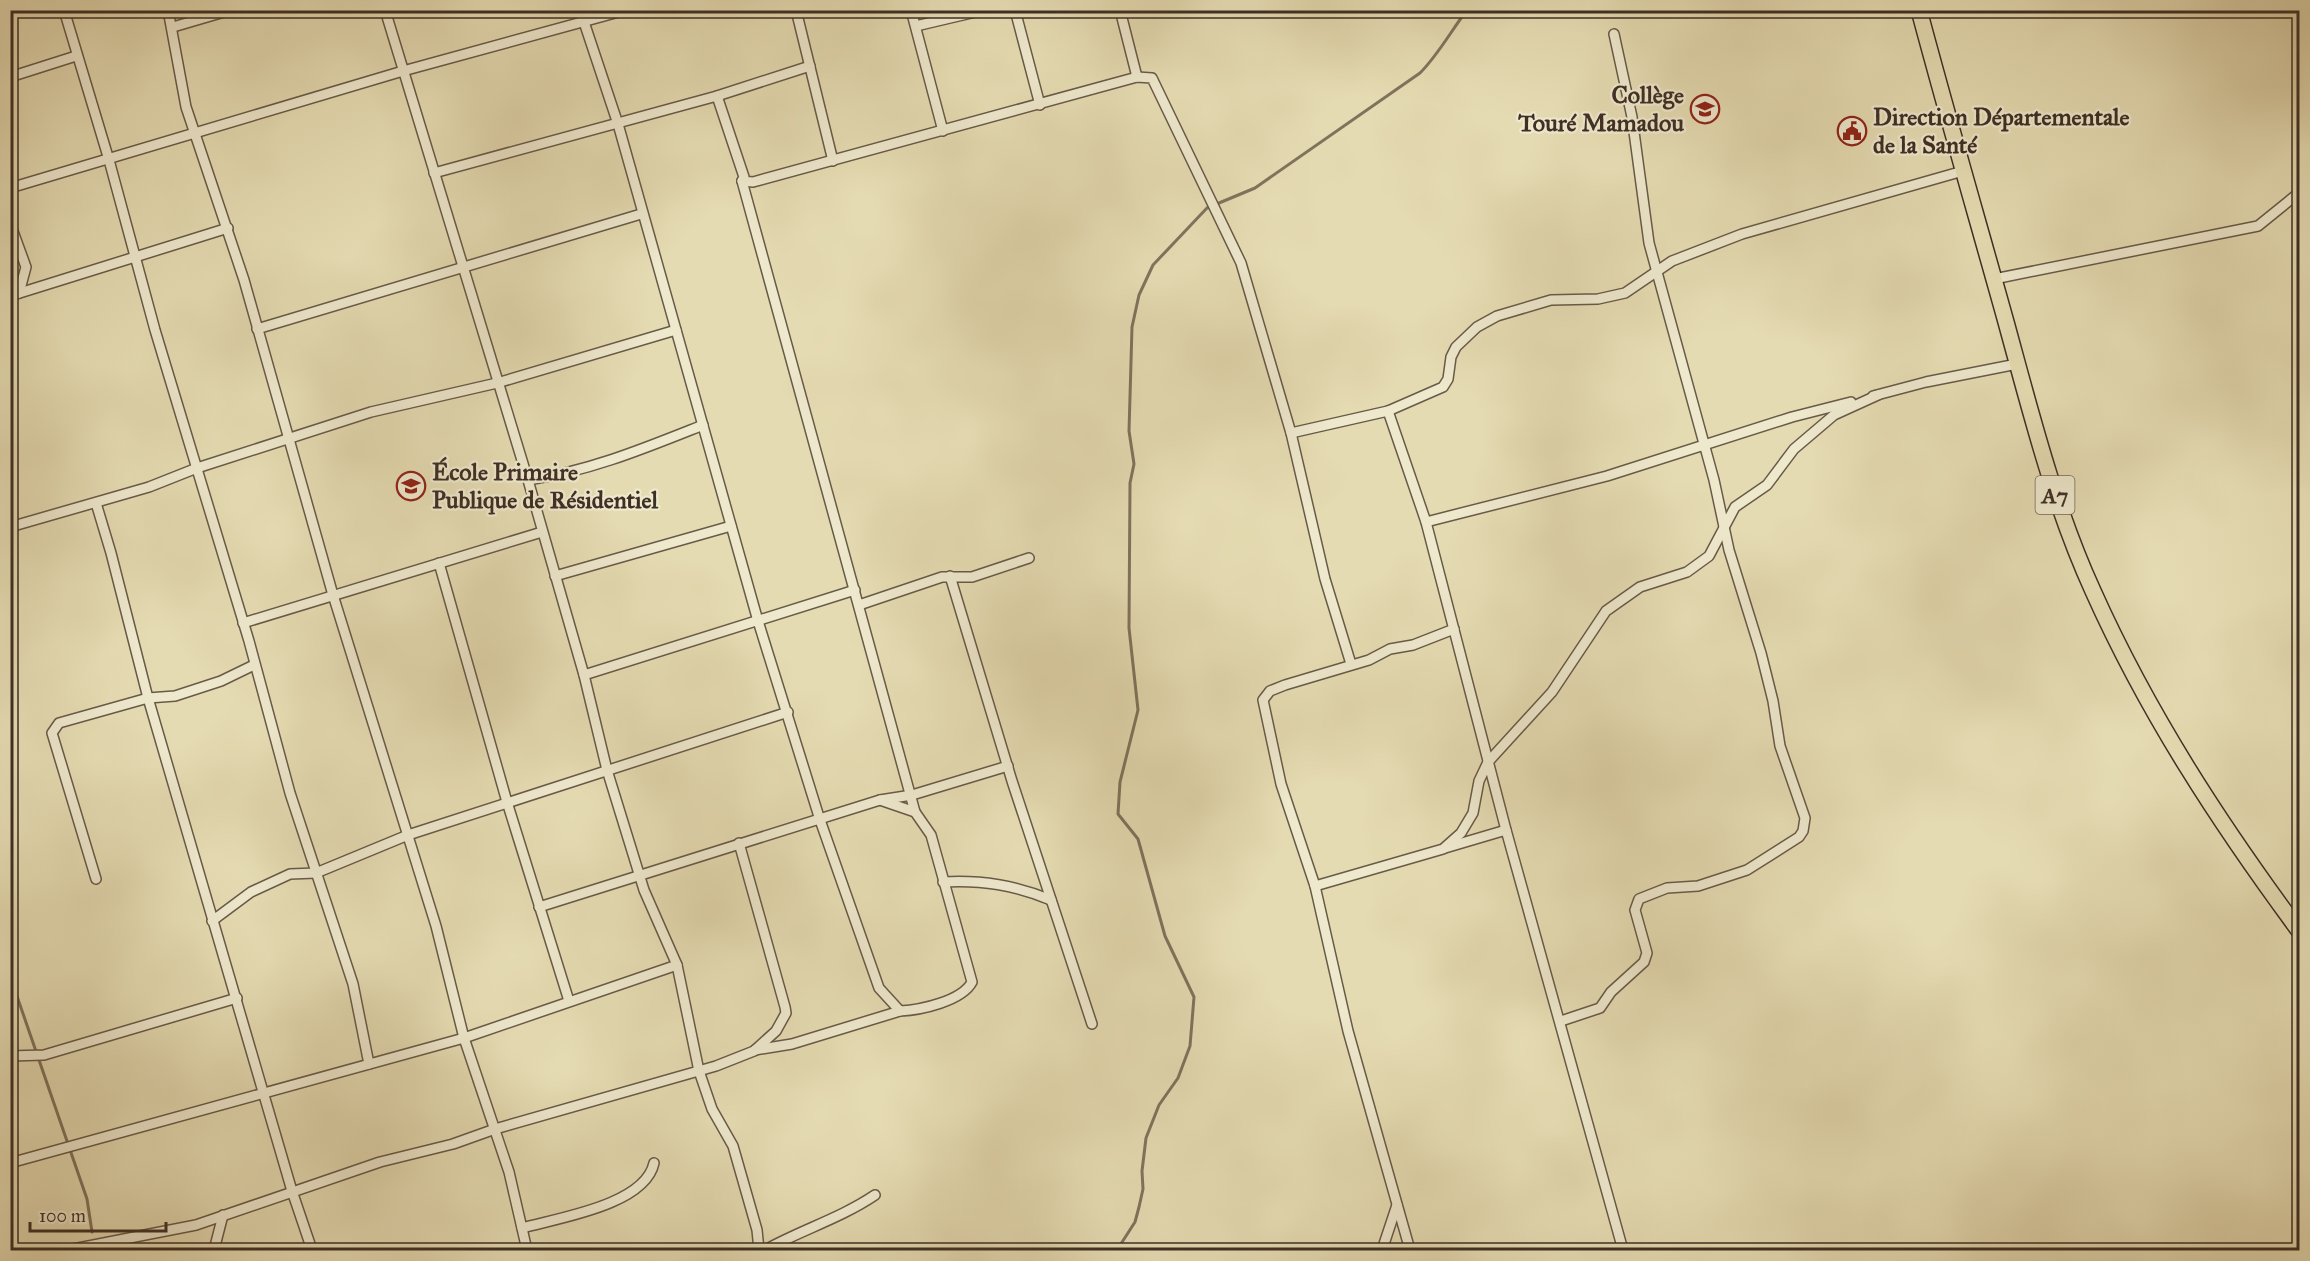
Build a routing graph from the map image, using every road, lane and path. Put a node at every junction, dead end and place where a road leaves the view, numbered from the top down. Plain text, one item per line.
1 (64, 10) edge
2 (168, 10) edge
3 (231, 10) edge
4 (385, 10) edge
5 (580, 10) edge
6 (626, 10) edge
7 (796, 10) edge
8 (911, 10) edge
9 (984, 10) edge
10 (1016, 10) edge
11 (1120, 10) edge
12 (1918, 10) edge
13 (584, 23) junction
14 (916, 26) junction
15 (173, 27) junction
16 (1614, 34) dead end
17 (76, 56) junction
18 (810, 66) junction
19 (403, 71) junction
20 (10, 77) edge
21 (1137, 77) junction
22 (717, 96) junction
23 (1040, 105) junction
24 (618, 124) junction
25 (943, 131) junction
26 (194, 134) junction
27 (109, 160) junction
28 (833, 161) junction
29 (1963, 171) junction
30 (434, 173) junction
31 (742, 181) junction
32 (10, 188) edge
33 (2300, 192) edge
34 (641, 214) junction
35 (10, 223) edge
36 (228, 228) junction
37 (135, 257) junction
38 (463, 266) junction
39 (1657, 270) junction
40 (1994, 279) junction
41 (15, 295) edge
42 (257, 330) junction
43 (676, 330) junction
44 (2017, 364) junction
45 (496, 383) junction
46 (1878, 395) junction
47 (1388, 411) junction
48 (703, 425) junction
49 (1291, 433) junction
50 (289, 438) junction
51 (1704, 445) junction
52 (197, 468) junction
53 (528, 480) junction
54 (96, 503) junction
55 (1426, 522) junction
56 (731, 526) junction
57 (10, 527) edge
58 (1724, 527) junction
59 (542, 532) junction
60 (1029, 558) dead end
61 (439, 563) junction
62 (555, 576) junction
63 (950, 576) junction
64 (855, 590) junction
65 (333, 595) junction
66 (859, 605) junction
67 (758, 621) junction
68 (243, 623) junction
69 (1454, 629) junction
70 (1351, 664) junction
71 (254, 666) junction
72 (584, 675) junction
73 (148, 698) junction
74 (788, 712) junction
75 (1488, 762) junction
76 (1008, 766) junction
77 (607, 770) junction
78 (912, 795) junction
79 (880, 800) junction
80 (507, 802) junction
81 (915, 812) junction
82 (820, 820) junction
83 (1506, 830) junction
84 (408, 836) junction
85 (740, 843) junction
86 (1443, 849) junction
87 (316, 873) junction
88 (640, 876) junction
89 (96, 879) dead end
90 (943, 882) junction
91 (1315, 886) junction
92 (1051, 900) junction
93 (539, 907) junction
94 (212, 921) junction
95 (2300, 932) edge
96 (677, 965) junction
97 (237, 998) junction
98 (569, 1001) junction
99 (900, 1011) junction
100 (1561, 1021) junction
101 (1092, 1024) dead end
102 (464, 1038) junction
103 (754, 1051) junction
104 (10, 1056) edge
105 (369, 1064) junction
106 (699, 1071) junction
107 (264, 1093) junction
108 (495, 1128) junction
109 (10, 1163) edge
110 (654, 1163) dead end
111 (292, 1191) junction
112 (875, 1195) dead end
113 (1397, 1205) junction
114 (223, 1215) junction
115 (522, 1228) junction
116 (68, 1251) edge
117 (214, 1251) edge
118 (312, 1251) edge
119 (527, 1251) edge
120 (759, 1251) edge
121 (765, 1251) edge
122 (1382, 1251) edge
123 (1410, 1251) edge
124 (1623, 1251) edge

1 - 17 street
2 - 15 street
3 - 15 street
4 - 19 street
5 - 13 street
6 - 13 street
7 - 18 street
8 - 14 street
9 - 14 street
10 - 23 street
11 - 21 street
12 - 29 highway, A7
13 - 19 street
13 - 24 street
14 - 25 street
15 - 26 street
16 - 39 street
17 - 20 street
17 - 27 street
18 - 22 street
18 - 28 street
19 - 26 street
19 - 30 street
21 - 23 street
21 - 49 street
22 - 24 street
22 - 31 street
23 - 25 street
24 - 30 street
24 - 34 street
25 - 28 street
26 - 27 street
26 - 36 street
27 - 32 street
27 - 37 street
28 - 31 street
29 - 39 street
29 - 40 highway, A7
30 - 38 street
31 - 64 street
33 - 40 street
34 - 38 street
34 - 43 street
35 - 41 street
36 - 37 street
36 - 42 street
37 - 41 street
37 - 52 street
38 - 42 street
38 - 45 street
39 - 47 street
39 - 51 street
40 - 44 highway, A7
42 - 50 street
43 - 45 street
43 - 48 street
44 - 46 street
44 - 95 highway, A7
45 - 50 street
45 - 53 street
46 - 51 street
46 - 58 street
47 - 49 street
47 - 55 street
48 - 53 street
48 - 56 street
49 - 70 street
50 - 52 street
50 - 65 street
51 - 55 street
51 - 58 street
52 - 54 street
52 - 68 street
53 - 59 street
54 - 57 street
54 - 73 street
55 - 69 street
56 - 62 street
56 - 67 street
58 - 75 street
58 - 100 street
59 - 61 street
59 - 62 street
60 - 63 street
61 - 65 street
61 - 80 street
62 - 72 street
63 - 66 street
63 - 76 street
64 - 66 street
64 - 67 street
65 - 68 street
65 - 84 street
66 - 78 street
67 - 72 street
67 - 74 street
68 - 71 street
69 - 70 street
69 - 75 street
70 - 91 street
71 - 73 street
71 - 87 street
72 - 77 street
73 - 89 street
73 - 94 street
74 - 77 street
74 - 82 street
75 - 83 street
75 - 86 street
76 - 78 street
76 - 92 street
77 - 80 street
77 - 88 street
78 - 79 street
78 - 81 street
79 - 81 street
79 - 82 street
80 - 84 street
80 - 93 street
81 - 90 street
82 - 85 street
82 - 99 street
83 - 86 street
83 - 100 street
84 - 87 street
84 - 102 street
85 - 88 street
85 - 103 street
86 - 91 street
87 - 94 street
87 - 105 street
88 - 93 street
88 - 96 street
90 - 92 street
90 - 99 street
91 - 113 street
92 - 101 street
93 - 98 street
94 - 97 street
96 - 98 street
96 - 106 street
97 - 104 street
97 - 107 street
98 - 102 street
99 - 103 street
100 - 124 street
102 - 105 street
102 - 108 street
103 - 106 street
105 - 107 street
106 - 108 street
106 - 120 street
107 - 109 street
107 - 111 street
108 - 111 street
108 - 115 street
110 - 115 street
111 - 114 street
111 - 118 street
112 - 121 street
113 - 122 street
113 - 123 street
114 - 116 street
114 - 117 street
115 - 119 street

